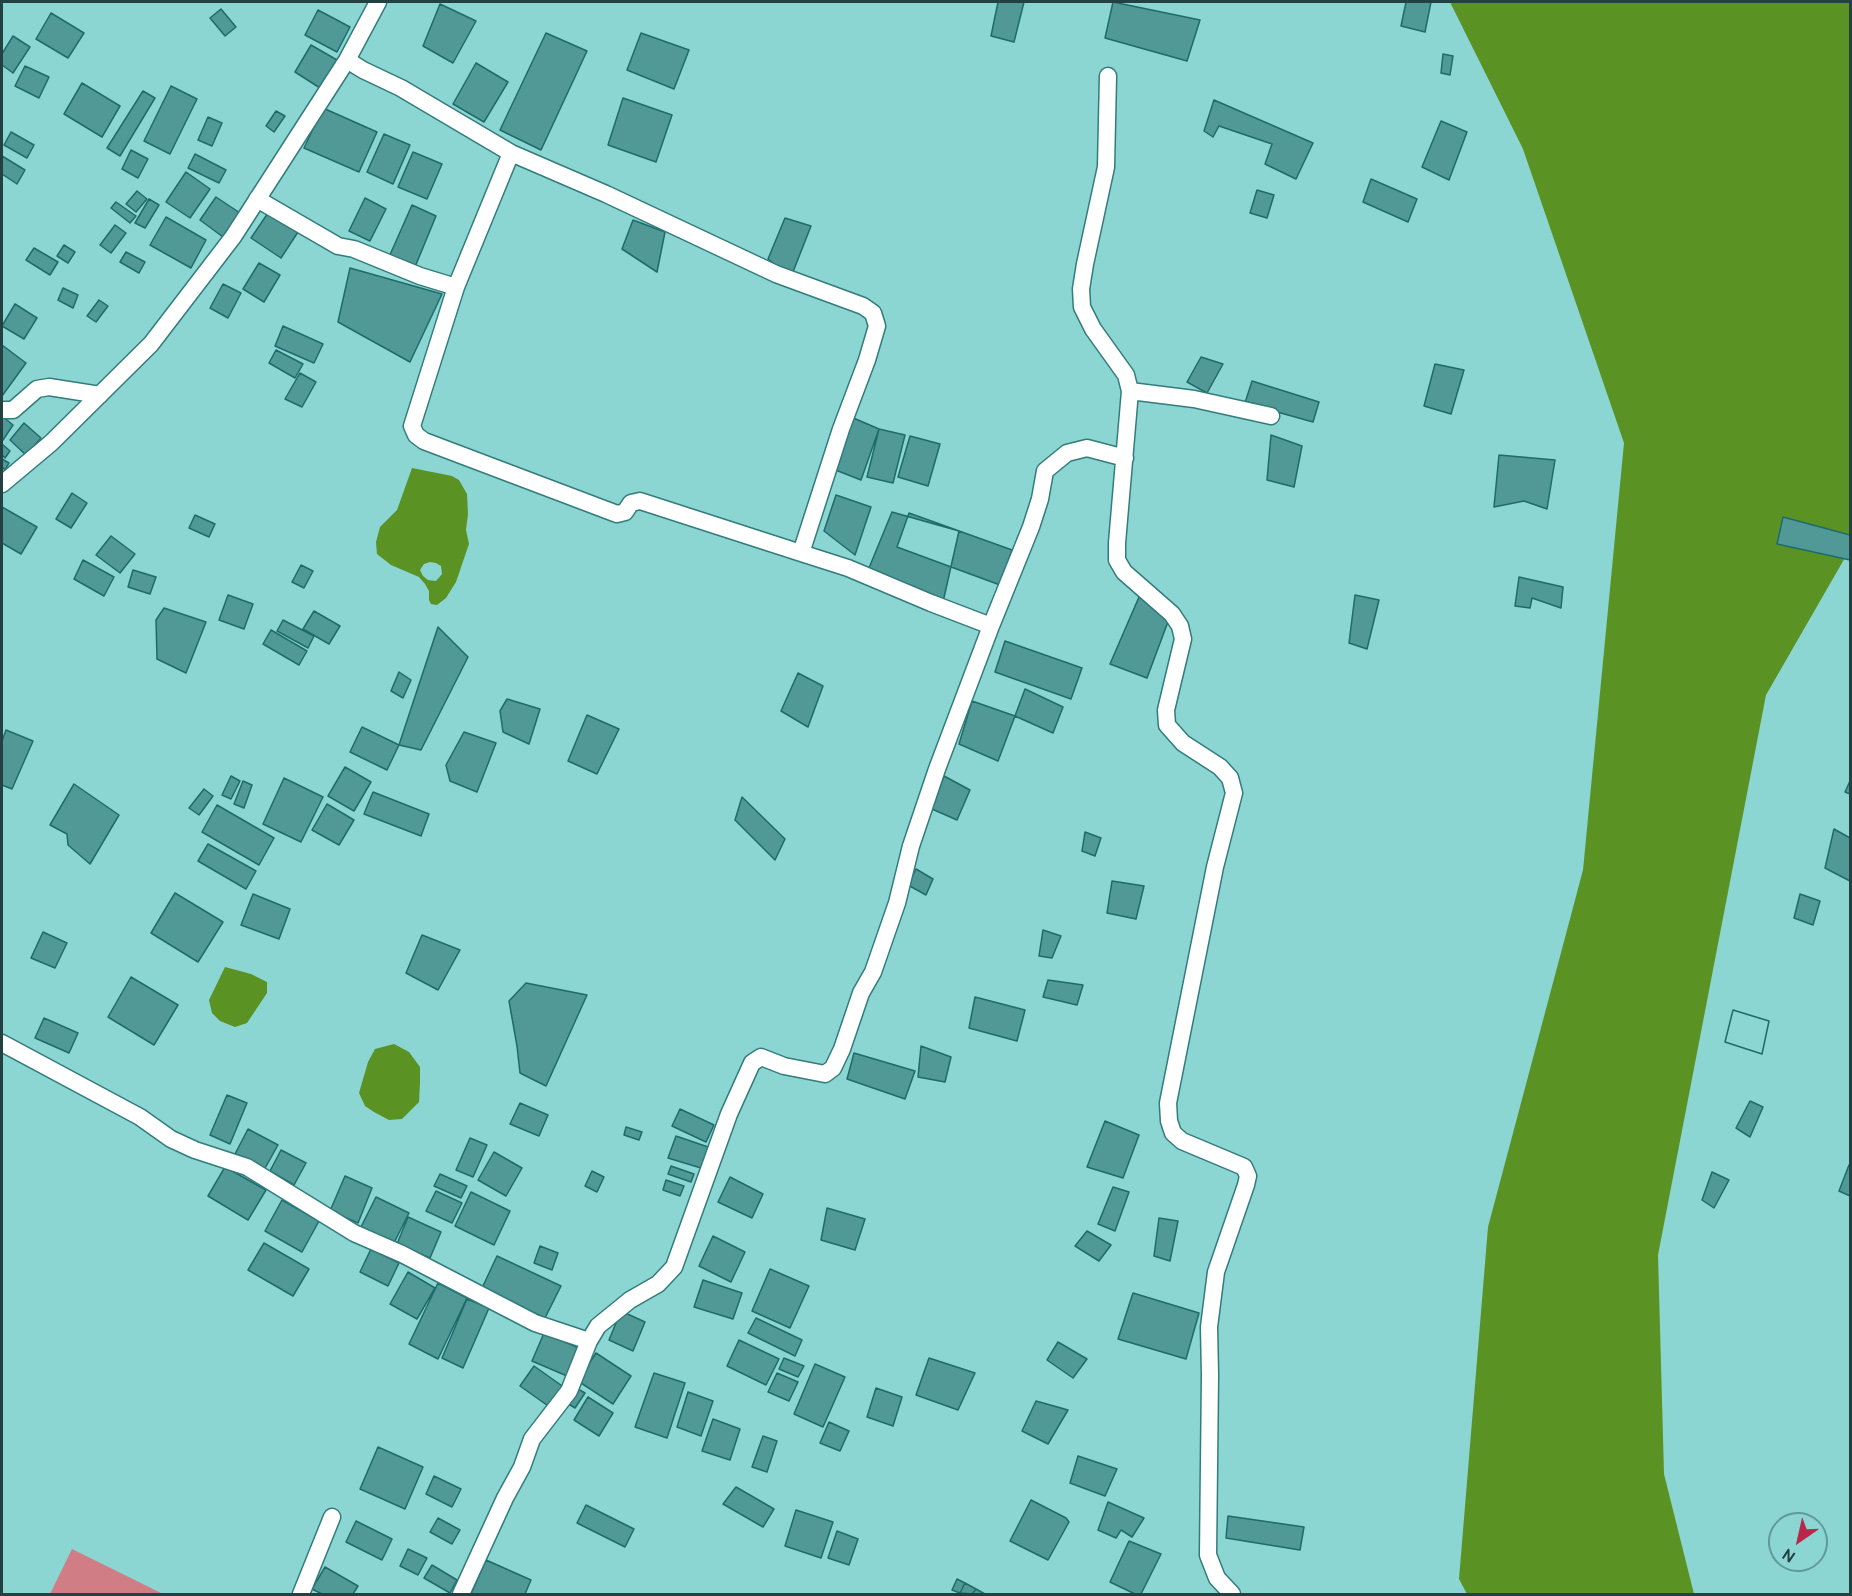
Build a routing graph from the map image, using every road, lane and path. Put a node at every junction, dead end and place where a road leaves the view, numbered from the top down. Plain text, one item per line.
1 (378, 2) edge
2 (347, 60) junction
3 (1108, 76) dead end
4 (511, 153) junction
5 (258, 199) junction
6 (456, 287) junction
7 (1130, 391) junction
8 (100, 395) junction
9 (2, 410) edge
10 (1271, 416) dead end
11 (1125, 458) junction
12 (2, 484) edge
13 (801, 552) junction
14 (991, 626) junction
15 (2, 1043) edge
16 (590, 1341) junction
17 (332, 1517) dead end
18 (301, 1594) edge
19 (461, 1594) edge
20 (1232, 1594) edge

1 - 2 street
2 - 4 street
2 - 5 street
3 - 7 street
4 - 6 street
4 - 13 street
5 - 6 street
5 - 8 street
6 - 13 street
7 - 10 street
7 - 11 street
8 - 9 street
8 - 12 street
11 - 14 street
11 - 20 street
13 - 14 street
14 - 16 street
15 - 16 street
16 - 19 street
17 - 18 street

